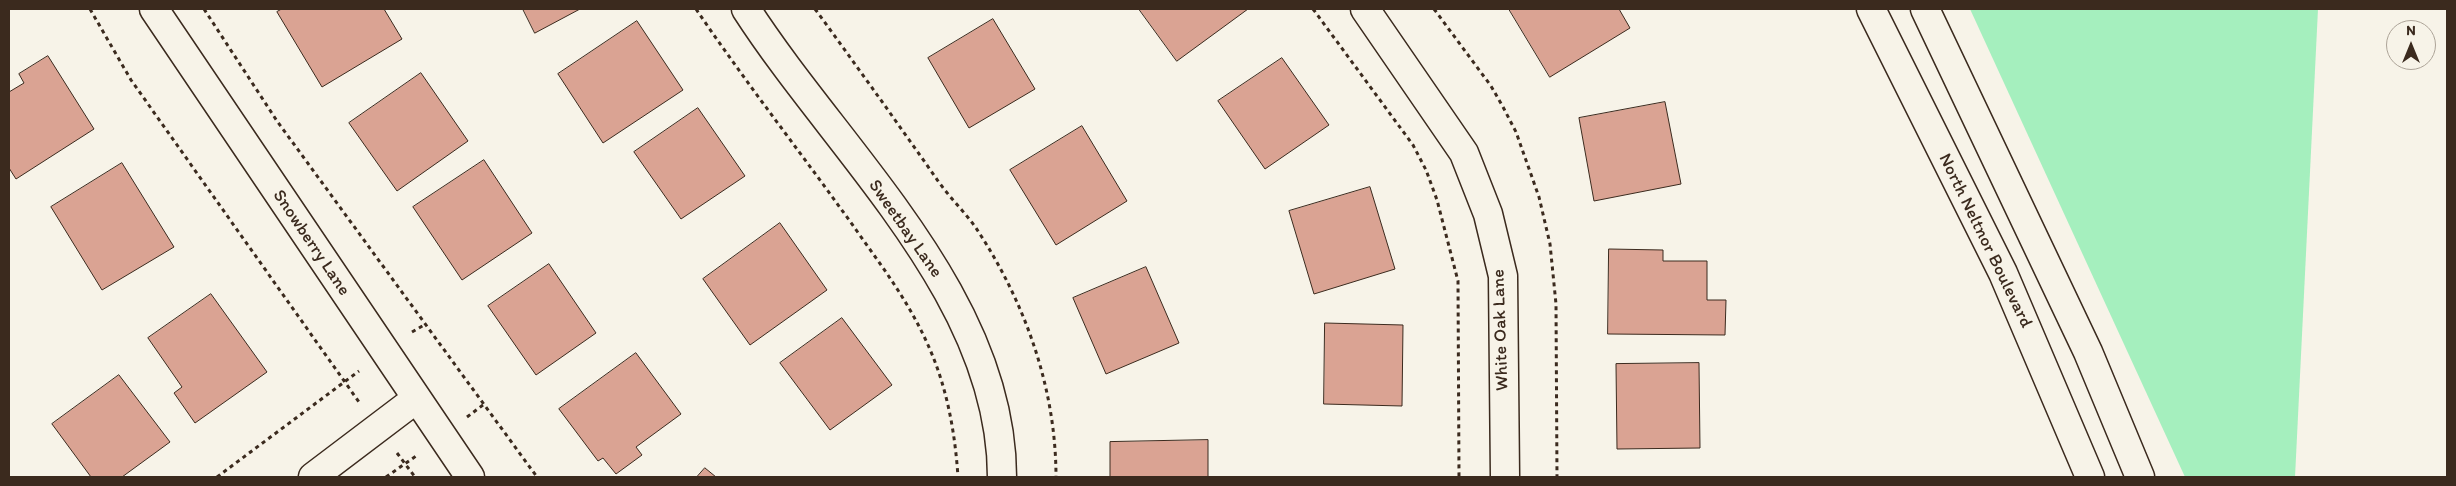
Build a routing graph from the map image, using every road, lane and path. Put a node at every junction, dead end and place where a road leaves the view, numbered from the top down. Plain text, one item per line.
1 (90, 9) edge
2 (154, 9) edge
3 (204, 9) edge
4 (696, 9) edge
5 (746, 9) edge
6 (815, 9) edge
7 (1313, 9) edge
8 (1365, 9) edge
9 (1871, 9) edge
10 (1925, 9) edge
11 (416, 399) junction
12 (217, 477) edge
13 (314, 477) edge
14 (386, 477) edge
15 (415, 477) edge
16 (470, 477) edge
17 (537, 477) edge
18 (958, 477) edge
19 (1002, 477) edge
20 (1056, 477) edge
21 (1459, 477) edge
22 (1505, 477) edge
23 (2090, 477) edge
24 (2140, 477) edge

1 - 12 path
2 - 11 street, Snowberry Lane
3 - 17 path
4 - 18 path
5 - 19 street, Sweetbay Lane
6 - 20 path
7 - 21 path
8 - 22 street, White Oak Lane
9 - 23 street, North Neltnor Boulevard
10 - 24 street
11 - 13 street
11 - 16 street, Snowberry Lane
14 - 15 path

